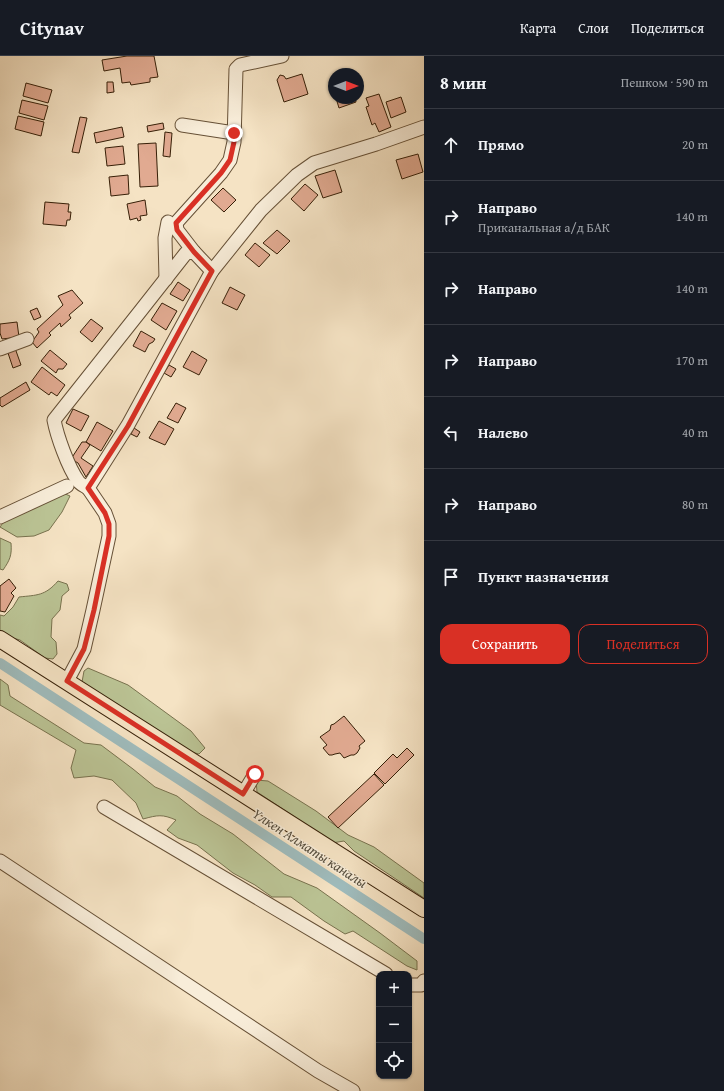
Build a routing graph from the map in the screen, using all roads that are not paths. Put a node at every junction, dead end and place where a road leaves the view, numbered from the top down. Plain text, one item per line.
1 (282, 56) edge
2 (182, 125) dead end
3 (424, 127) edge
4 (234, 133) junction
5 (168, 222) dead end
6 (194, 252) junction
7 (212, 271) junction
8 (166, 279) junction
9 (27, 339) dead end
10 (0, 349) edge
11 (67, 486) dead end
12 (88, 488) junction
13 (0, 517) edge
14 (0, 639) edge
15 (67, 681) junction
16 (255, 774) dead end
17 (243, 794) junction
18 (104, 807) dead end
19 (0, 861) edge
20 (424, 909) edge
21 (381, 971) edge
22 (424, 981) edge
23 (412, 985) edge
24 (353, 1091) edge

1 - 4 street
2 - 4 street
3 - 7 street
4 - 6 street
5 - 8 street
6 - 7 street
6 - 8 street
7 - 12 street
8 - 12 street
9 - 10 street
11 - 13 street
12 - 15 street
14 - 15 main road
15 - 17 main road
16 - 17 street
17 - 20 main road
18 - 21 street
19 - 24 street
22 - 23 street

